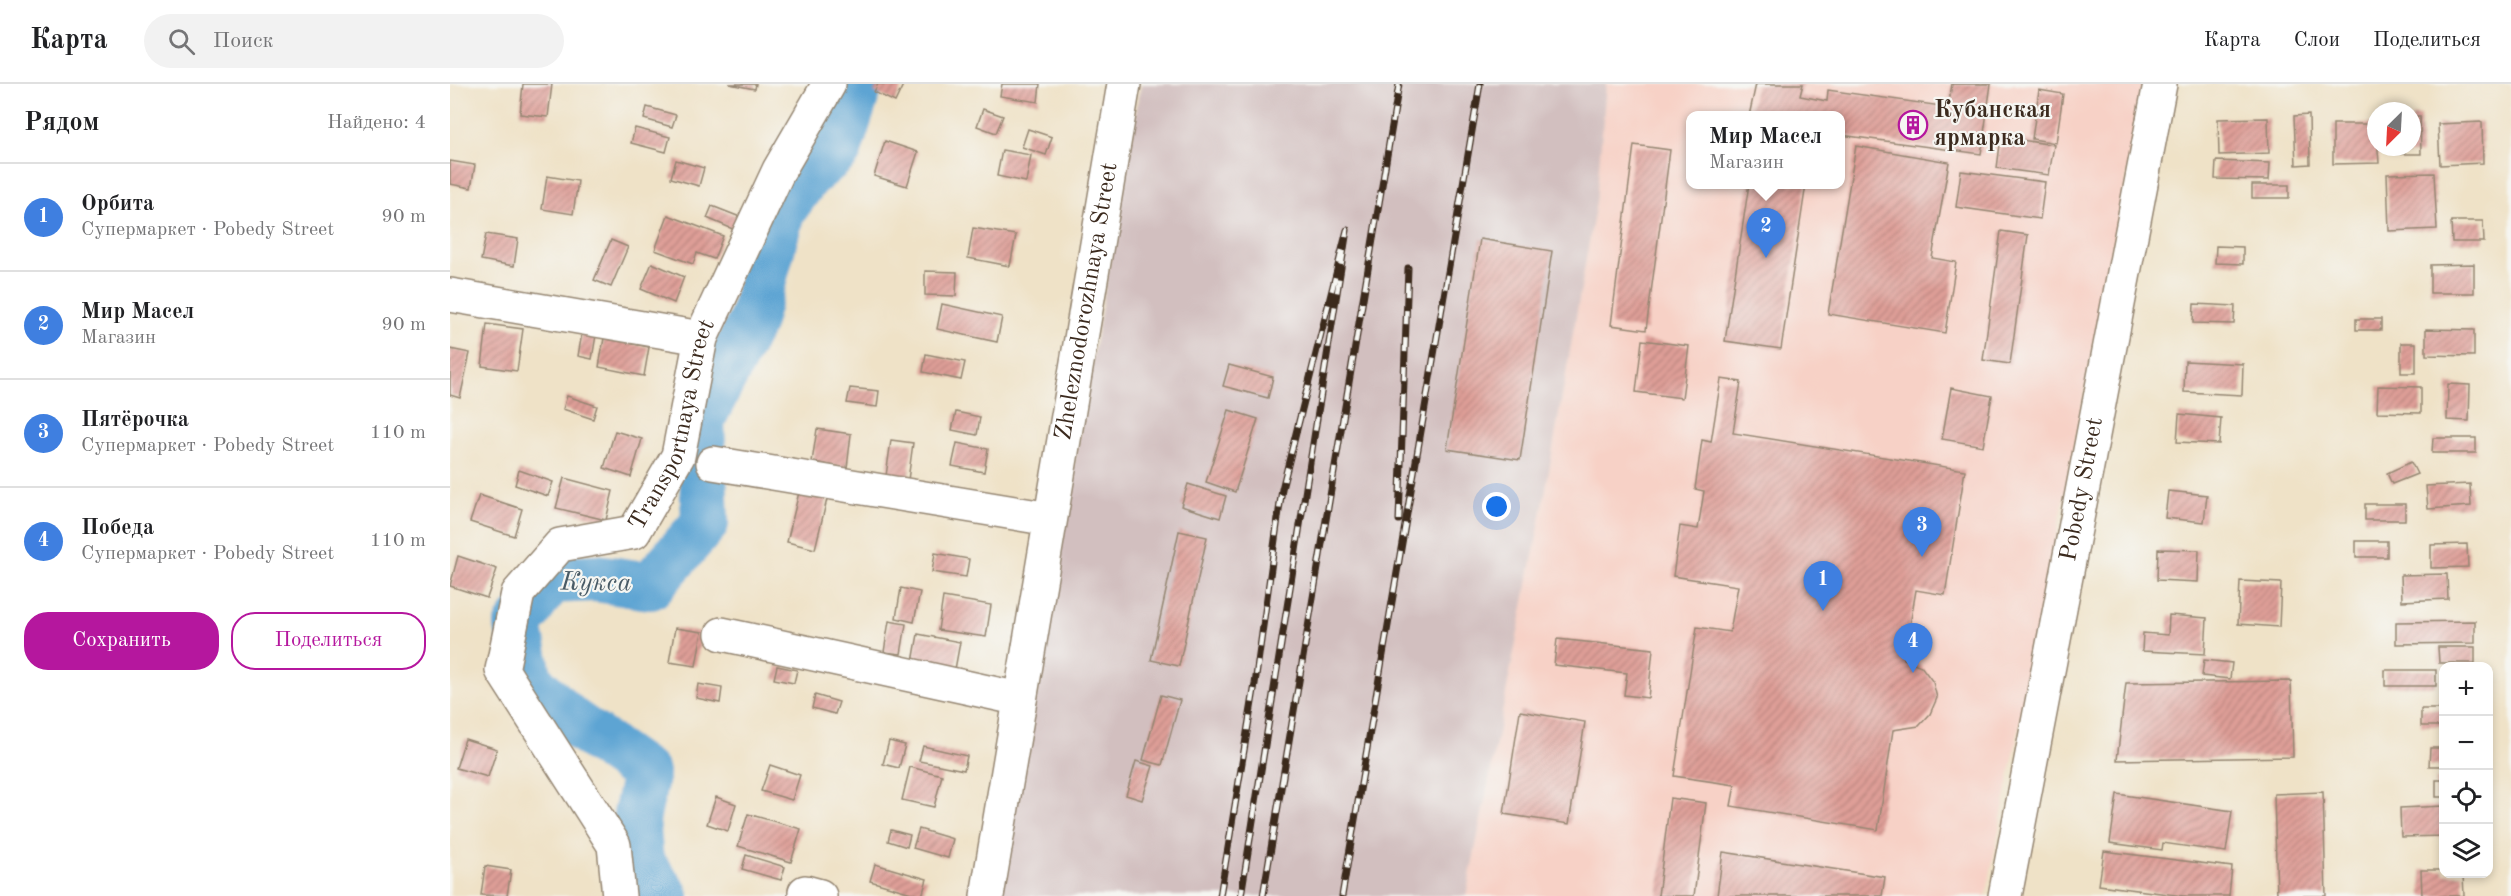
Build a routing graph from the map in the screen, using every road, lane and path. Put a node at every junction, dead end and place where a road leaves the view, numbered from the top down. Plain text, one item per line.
1 (829, 84) edge
2 (1124, 84) edge
3 (2160, 84) edge
4 (450, 295) edge
5 (701, 338) junction
6 (713, 463) dead end
7 (1050, 519) junction
8 (722, 634) dead end
9 (1020, 699) junction
10 (619, 896) edge
11 (987, 896) edge
12 (2005, 896) edge

1 - 5 street, Transportnaya Street
2 - 7 street, Zheleznodorozhnaya Street
3 - 12 street, Pobedy Street
4 - 5 street
5 - 10 street, Transportnaya Street
6 - 7 street
7 - 9 street, Zheleznodorozhnaya Street
8 - 9 street
9 - 11 street, Zheleznodorozhnaya Street

